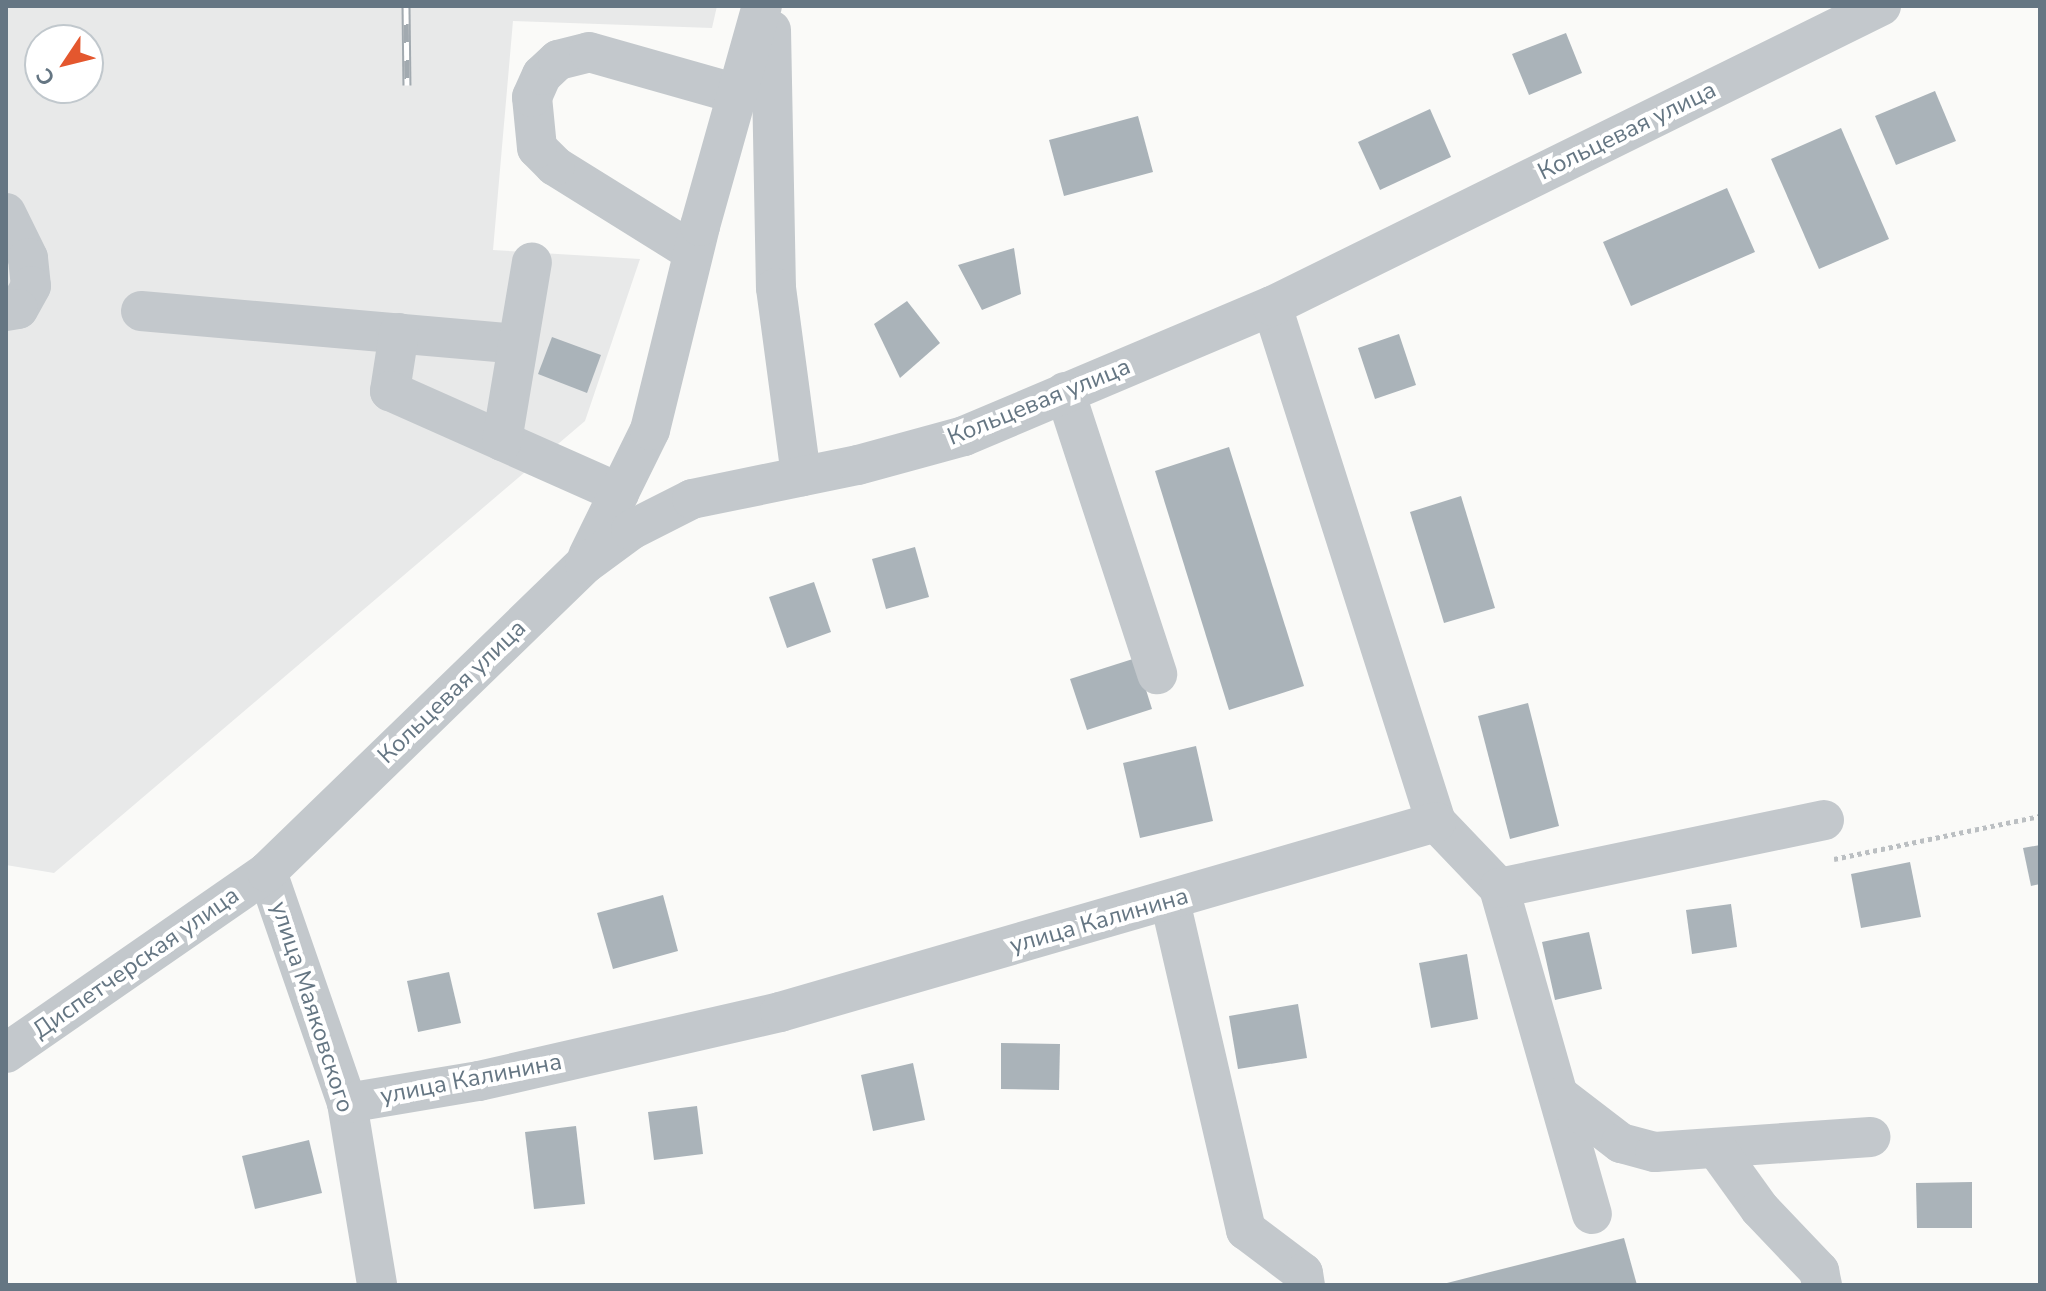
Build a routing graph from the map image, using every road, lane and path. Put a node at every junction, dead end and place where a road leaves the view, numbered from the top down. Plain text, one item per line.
1 (762, 6) edge
2 (772, 6) edge
3 (1881, 6) edge
4 (737, 94) junction
5 (6, 213) edge
6 (693, 252) junction
7 (532, 262) dead end
8 (1272, 306) junction
9 (6, 311) edge
10 (141, 311) dead end
11 (399, 333) junction
12 (518, 344) junction
13 (1065, 392) junction
14 (502, 441) junction
15 (801, 476) junction
16 (619, 493) junction
17 (585, 564) junction
18 (1157, 674) dead end
19 (1824, 820) dead end
20 (1436, 822) junction
21 (267, 872) junction
22 (1499, 888) junction
23 (1170, 901) junction
24 (6, 1053) edge
25 (1561, 1097) junction
26 (347, 1103) junction
27 (1870, 1137) dead end
28 (1716, 1148) junction
29 (1592, 1214) dead end
30 (377, 1285) edge
31 (1305, 1285) edge
32 (1822, 1285) edge

1 - 4 street
2 - 15 street
3 - 8 street, Кольцевая улица
4 - 6 street
4 - 6 street
5 - 9 street
6 - 16 street
7 - 12 street
8 - 13 street, Кольцевая улица
8 - 20 street
10 - 11 street
11 - 12 street
11 - 14 street
12 - 14 street
13 - 15 street, Кольцевая улица
13 - 18 street
14 - 16 street
15 - 17 street, Кольцевая улица
16 - 17 street
17 - 21 street, Кольцевая улица
19 - 22 street
20 - 22 street
20 - 23 street, улица Калинина
21 - 24 street, Диспетчерская улица
21 - 26 street, улица Маяковского
22 - 25 street
23 - 26 street, улица Калинина
23 - 31 street
25 - 28 street
25 - 29 street
26 - 30 street, улица Маяковского
27 - 28 street
28 - 32 street

